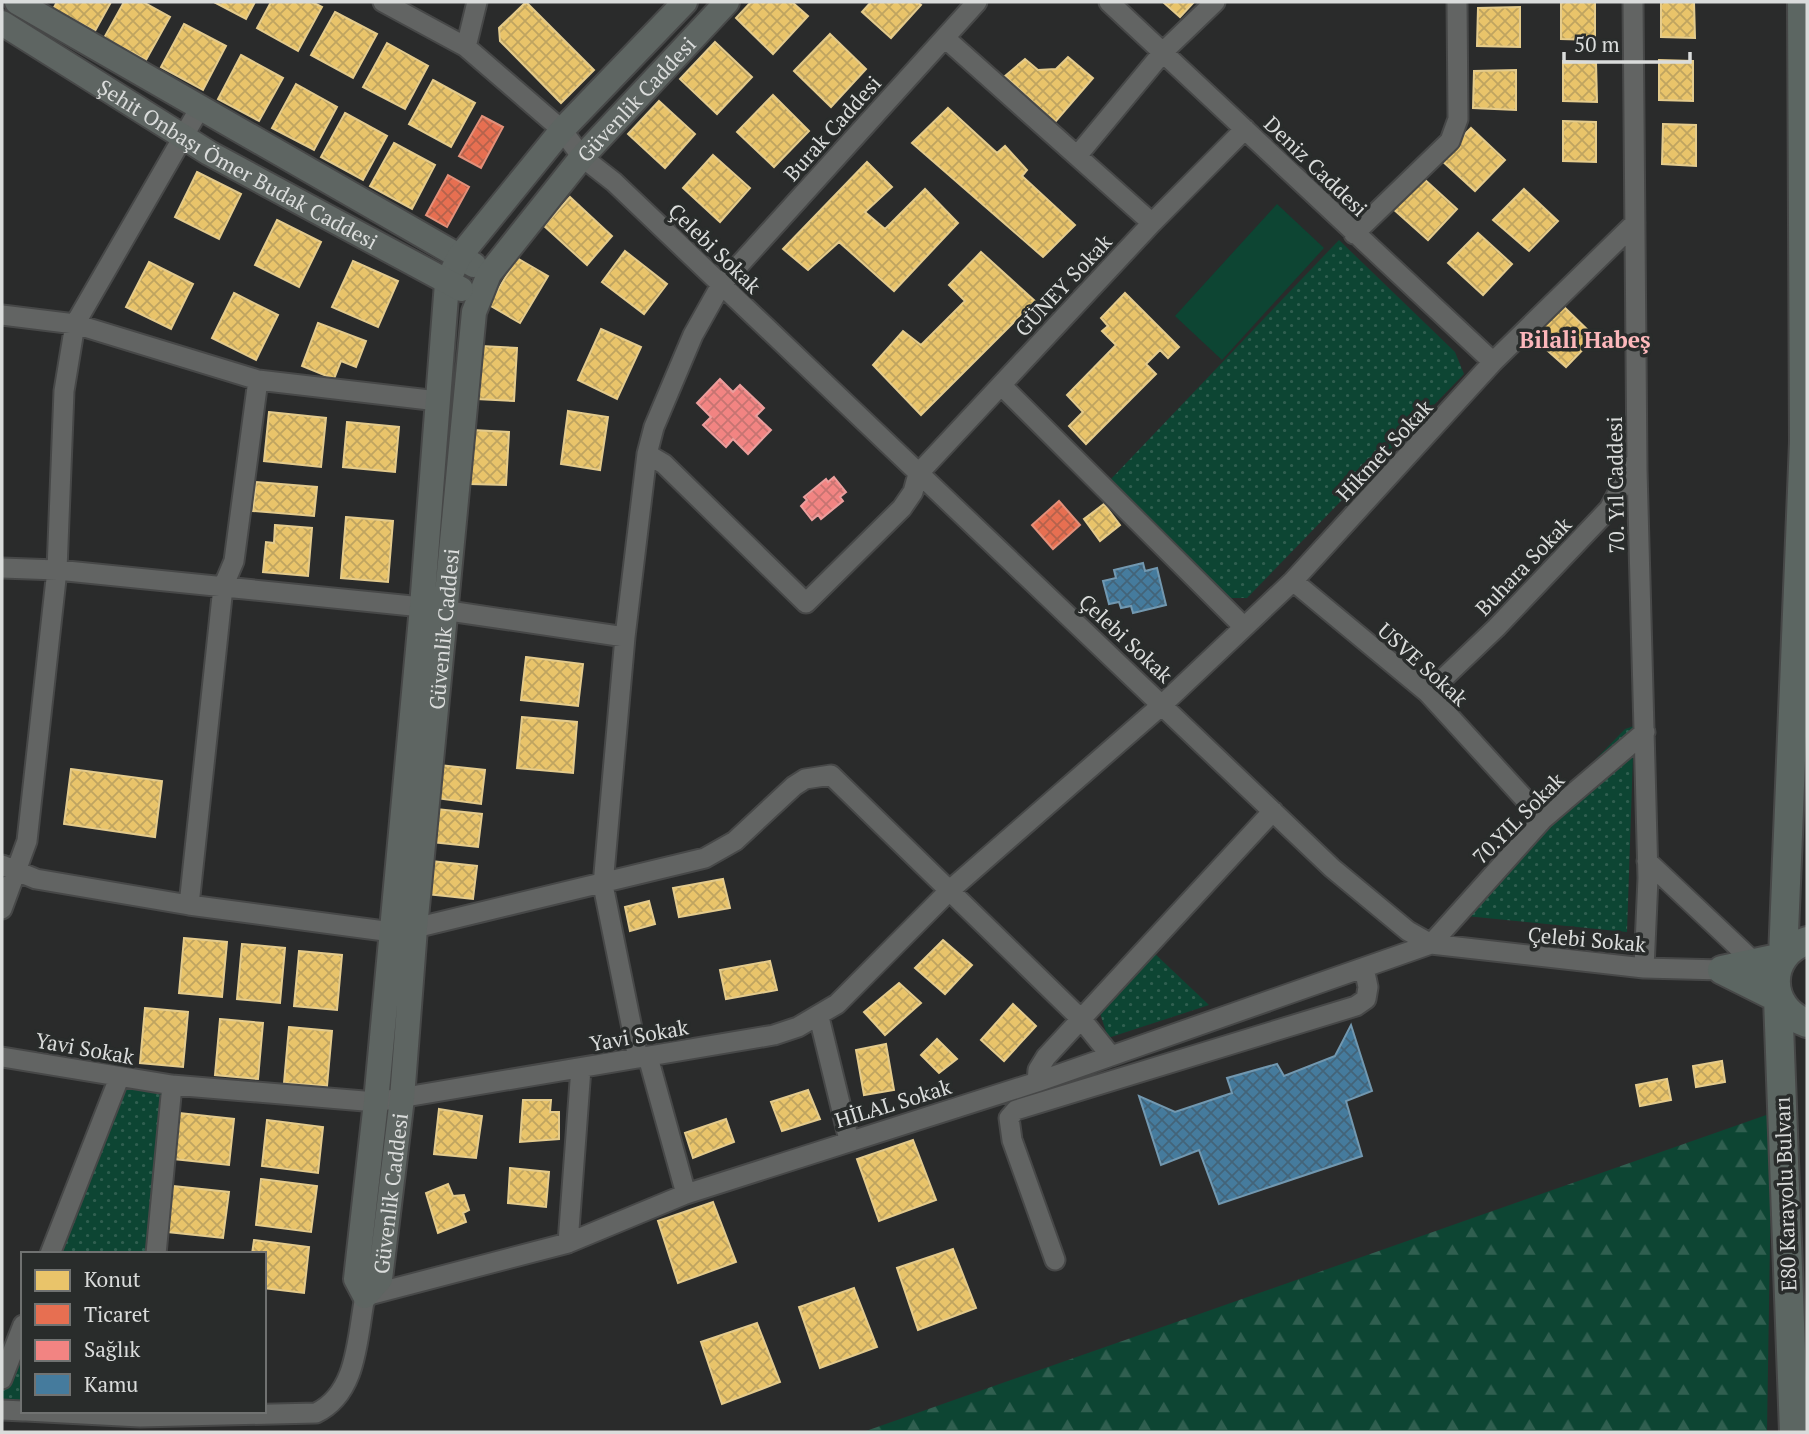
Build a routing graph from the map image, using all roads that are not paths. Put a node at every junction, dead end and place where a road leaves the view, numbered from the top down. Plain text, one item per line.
1 (17, 2) edge
2 (383, 2) edge
3 (477, 2) edge
4 (685, 2) edge
5 (727, 2) edge
6 (977, 2) edge
7 (1110, 2) edge
8 (1215, 2) edge
9 (1457, 2) edge
10 (1633, 2) edge
11 (1802, 2) edge
12 (2, 23) edge
13 (945, 38) junction
14 (466, 47) junction
15 (1164, 51) junction
16 (201, 106) junction
17 (1245, 129) junction
18 (562, 130) junction
19 (183, 138) junction
20 (1077, 156) junction
21 (582, 158) junction
22 (1152, 223) junction
23 (1635, 223) junction
24 (1354, 234) junction
25 (459, 257) junction
26 (489, 274) junction
27 (447, 284) junction
28 (721, 285) junction
29 (479, 297) junction
30 (2, 315) edge
31 (75, 324) junction
32 (1493, 362) junction
33 (258, 380) junction
34 (1001, 385) junction
35 (438, 401) junction
36 (647, 454) junction
37 (1637, 459) junction
38 (918, 474) junction
39 (2, 568) edge
40 (57, 570) junction
41 (1293, 582) junction
42 (223, 587) junction
43 (422, 607) junction
44 (447, 613) junction
45 (1244, 627) junction
46 (625, 637) junction
47 (1428, 693) junction
48 (1163, 704) junction
49 (1645, 732) junction
50 (1273, 811) junction
51 (1544, 819) junction
52 (1647, 861) junction
53 (9, 869) edge
54 (603, 885) junction
55 (949, 891) junction
56 (189, 905) junction
57 (2, 909) edge
58 (403, 930) junction
59 (1807, 941) edge
60 (1431, 944) junction
61 (1783, 957) junction
62 (1754, 962) junction
63 (1364, 968) junction
64 (1644, 968) junction
65 (1722, 970) junction
66 (1778, 998) junction
67 (819, 1017) junction
68 (1082, 1020) junction
69 (1807, 1023) edge
70 (1111, 1056) junction
71 (2, 1057) edge
72 (643, 1058) junction
73 (581, 1068) junction
74 (119, 1078) junction
75 (1037, 1082) junction
76 (172, 1085) junction
77 (401, 1098) junction
78 (376, 1102) junction
79 (849, 1140) junction
80 (686, 1194) junction
81 (568, 1243) junction
82 (51, 1252) edge
83 (156, 1252) edge
84 (1055, 1260) dead end
85 (365, 1296) junction
86 (21, 1330) edge
87 (2, 1379) edge
88 (2, 1410) edge
89 (21, 1411) edge
90 (101, 1413) edge
91 (140, 1414) edge
92 (1794, 1432) edge

1 - 16 main road, Şehit Onbaşı Ömer Budak Caddesi
2 - 14 street, Çelebi Sokak
3 - 14 street
4 - 18 main road, Güvenlik Caddesi
5 - 21 main road, Güvenlik Caddesi
6 - 13 street, Burak Caddesi
7 - 15 street, Deniz Caddesi
8 - 15 street
9 - 24 street
10 - 23 street, 70. Yıl Caddesi
11 - 61 highway
12 - 19 main road, Şehit Onbaşı Ömer Budak Caddesi
13 - 20 street
13 - 28 street, Burak Caddesi
14 - 18 street, Çelebi Sokak
15 - 17 street, Deniz Caddesi
15 - 20 street
16 - 19 street
16 - 25 main road, Şehit Onbaşı Ömer Budak Caddesi
17 - 22 street, GÜNEY Sokak
17 - 24 street, Deniz Caddesi
18 - 21 street, Çelebi Sokak
18 - 25 main road, Güvenlik Caddesi
19 - 27 main road, Şehit Onbaşı Ömer Budak Caddesi
19 - 31 street
20 - 22 street
21 - 26 main road, Güvenlik Caddesi
21 - 28 street, Çelebi Sokak
22 - 34 street, GÜNEY Sokak
23 - 32 street, Hikmet Sokak
23 - 37 street, 70. Yıl Caddesi
24 - 32 street, Deniz Caddesi
25 - 26 main road, Şehit Onbaşı Ömer Budak Caddesi
25 - 27 main road, Güvenlik Caddesi
26 - 29 main road, Güvenlik Caddesi
27 - 29 main road, Şehit Onbaşı Ömer Budak Caddesi
27 - 35 main road, Güvenlik Caddesi
28 - 36 street, Burak Caddesi
28 - 38 street, Çelebi Sokak
29 - 44 main road, Güvenlik Caddesi
30 - 31 street
31 - 33 street
31 - 40 street
32 - 41 street, Hikmet Sokak
33 - 35 street
33 - 42 street
34 - 38 street, GÜNEY Sokak
34 - 45 street
35 - 43 main road, Güvenlik Caddesi
36 - 38 street, GÜNEY Sokak
36 - 46 street, Burak Caddesi
37 - 47 street, Buhara Sokak
37 - 49 street, 70. Yıl Caddesi
38 - 48 street, Çelebi Sokak
39 - 40 street
40 - 42 street
40 - 53 street
41 - 45 street, Hikmet Sokak
41 - 47 street, USVE Sokak
42 - 43 street
42 - 56 street
43 - 44 street
43 - 58 main road, Güvenlik Caddesi
44 - 46 street
44 - 58 main road, Güvenlik Caddesi
45 - 48 street, Hikmet Sokak
46 - 54 street, Burak Caddesi
47 - 51 street, USVE Sokak
48 - 50 street, Çelebi Sokak
48 - 55 street, Yavi Sokak
49 - 51 street, 70.YIL Sokak
49 - 52 street, 70. Yıl Caddesi
50 - 60 street, Çelebi Sokak
50 - 68 street
51 - 60 street, 70.YIL Sokak
52 - 62 street
52 - 64 street, 70. Yıl Caddesi
53 - 56 street
53 - 57 street
54 - 55 street
54 - 58 street
54 - 72 street, Burak Caddesi
55 - 67 street, Yavi Sokak
55 - 68 street
56 - 58 street
58 - 77 main road, Güvenlik Caddesi
58 - 78 main road, Güvenlik Caddesi
59 - 61 highway
60 - 63 street, HİLAL Sokak
60 - 64 street, Çelebi Sokak
61 - 62 highway
61 - 66 highway, E80 Karayolu Bulvarı
62 - 65 highway
63 - 70 street, HİLAL Sokak
63 - 84 street
64 - 65 street, Çelebi Sokak
65 - 66 highway
66 - 69 highway
66 - 92 highway, E80 Karayolu Bulvarı
67 - 72 street, Yavi Sokak
67 - 79 street
68 - 70 street
68 - 75 street
70 - 75 street, HİLAL Sokak
71 - 74 street, Yavi Sokak
72 - 73 street, Yavi Sokak
72 - 80 street, Burak Caddesi
73 - 77 street, Yavi Sokak
73 - 81 street
74 - 76 street, Yavi Sokak
74 - 82 street
75 - 79 street, HİLAL Sokak
76 - 78 street, Yavi Sokak
76 - 83 street
77 - 78 street, Yavi Sokak
77 - 85 main road, Güvenlik Caddesi
78 - 85 main road, Güvenlik Caddesi
79 - 80 street, HİLAL Sokak
80 - 81 street, HİLAL Sokak
81 - 85 street, HİLAL Sokak
85 - 91 street
86 - 87 street
88 - 89 street
90 - 91 street

